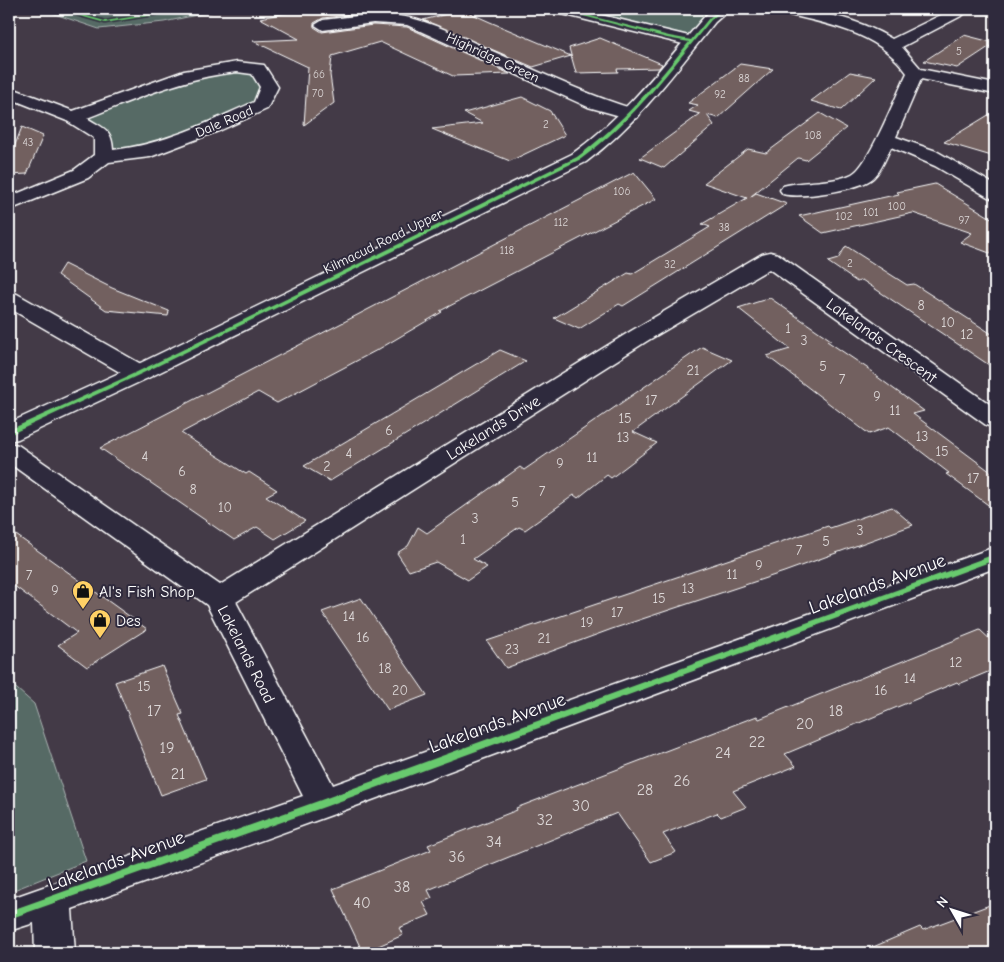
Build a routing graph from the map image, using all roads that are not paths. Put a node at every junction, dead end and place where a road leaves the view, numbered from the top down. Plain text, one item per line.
1 (559, 9) edge
2 (722, 9) edge
3 (783, 9) edge
4 (958, 12) dead end
5 (323, 25) dead end
6 (691, 41) junction
7 (893, 45) junction
8 (915, 73) junction
9 (995, 89) edge
10 (9, 92) edge
11 (630, 114) junction
12 (73, 118) junction
13 (885, 140) junction
14 (104, 157) junction
15 (790, 190) dead end
16 (995, 193) edge
17 (14, 202) edge
18 (770, 259) joint
19 (9, 299) edge
20 (139, 373) junction
21 (995, 420) edge
22 (9, 433) edge
23 (9, 452) edge
24 (995, 557) edge
25 (219, 599) junction
26 (324, 803) junction
27 (52, 901) junction
28 (9, 915) edge
29 (55, 953) edge

1 - 6 street
2 - 6 street, Kilmacud Road Upper
3 - 7 street
4 - 7 street
5 - 11 street, Highridge Green
6 - 11 street, Kilmacud Road Upper
7 - 8 street
8 - 9 street
8 - 13 street
10 - 12 street
11 - 20 street, Kilmacud Road Upper
12 - 14 street
12 - 14 street, Dale Road
13 - 15 street
13 - 16 street
14 - 17 street
18 - 21 street, Lakelands Crescent
18 - 25 street, Lakelands Drive
19 - 20 street
20 - 22 street, Kilmacud Road Upper
23 - 25 street, Lakelands Road
24 - 26 street, Lakelands Avenue
25 - 26 street, Lakelands Road
26 - 27 street, Lakelands Avenue
27 - 28 street, Lakelands Avenue
27 - 29 street

